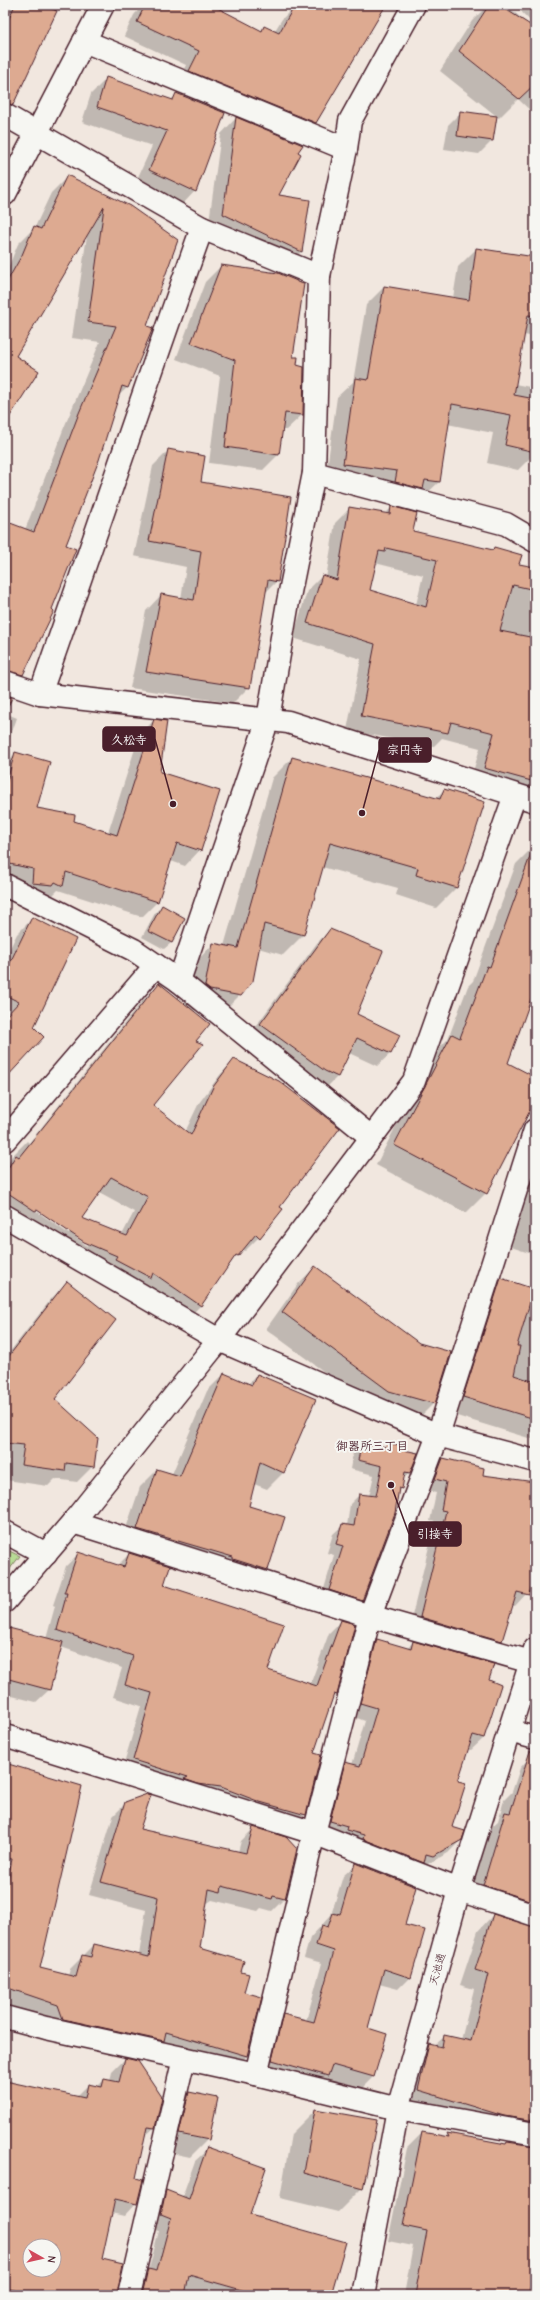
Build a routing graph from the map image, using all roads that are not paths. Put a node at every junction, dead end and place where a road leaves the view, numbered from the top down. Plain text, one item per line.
1 (103, 5) edge
2 (414, 5) edge
3 (84, 41) junction
4 (5, 115) edge
5 (36, 132) junction
6 (346, 149) junction
7 (5, 194) edge
8 (202, 228) junction
9 (319, 276) junction
10 (314, 473) junction
11 (535, 541) edge
12 (5, 682) edge
13 (40, 694) junction
14 (268, 719) junction
15 (525, 798) edge
16 (5, 885) edge
17 (156, 965) junction
18 (179, 981) junction
19 (535, 1130) edge
20 (371, 1136) junction
21 (5, 1140) edge
22 (5, 1216) edge
23 (218, 1340) junction
24 (438, 1435) junction
25 (535, 1461) edge
26 (73, 1522) junction
27 (5, 1532) edge
28 (46, 1554) junction
29 (5, 1601) edge
30 (370, 1616) junction
31 (533, 1656) edge
32 (508, 1731) junction
33 (5, 1736) edge
34 (535, 1738) edge
35 (314, 1834) junction
36 (459, 1890) junction
37 (535, 1916) edge
38 (5, 2016) edge
39 (184, 2058) junction
40 (256, 2074) junction
41 (398, 2109) junction
42 (535, 2134) edge
43 (129, 2295) edge
44 (363, 2295) edge

1 - 3 street
2 - 6 street
3 - 5 street
3 - 6 street
4 - 5 street
5 - 7 street
5 - 8 street
6 - 9 street
8 - 9 street
8 - 13 street
9 - 10 street
10 - 11 street
10 - 14 street
12 - 13 street
13 - 14 street
14 - 15 street
14 - 18 street
15 - 20 street
16 - 17 street
17 - 18 street
17 - 21 street
18 - 20 street
19 - 24 street
20 - 23 street
22 - 23 street
23 - 24 street
23 - 26 street
24 - 25 street
24 - 30 street
26 - 28 street
26 - 30 street
27 - 28 street
28 - 29 street
30 - 31 street
30 - 35 street
31 - 32 street, 天池通
32 - 34 street
32 - 36 street, 天池通
33 - 35 street
35 - 36 street
35 - 40 street
36 - 37 street
36 - 41 street, 天池通
38 - 39 street
39 - 40 street
39 - 43 street
40 - 41 street
41 - 42 street
41 - 44 street, 天池通

